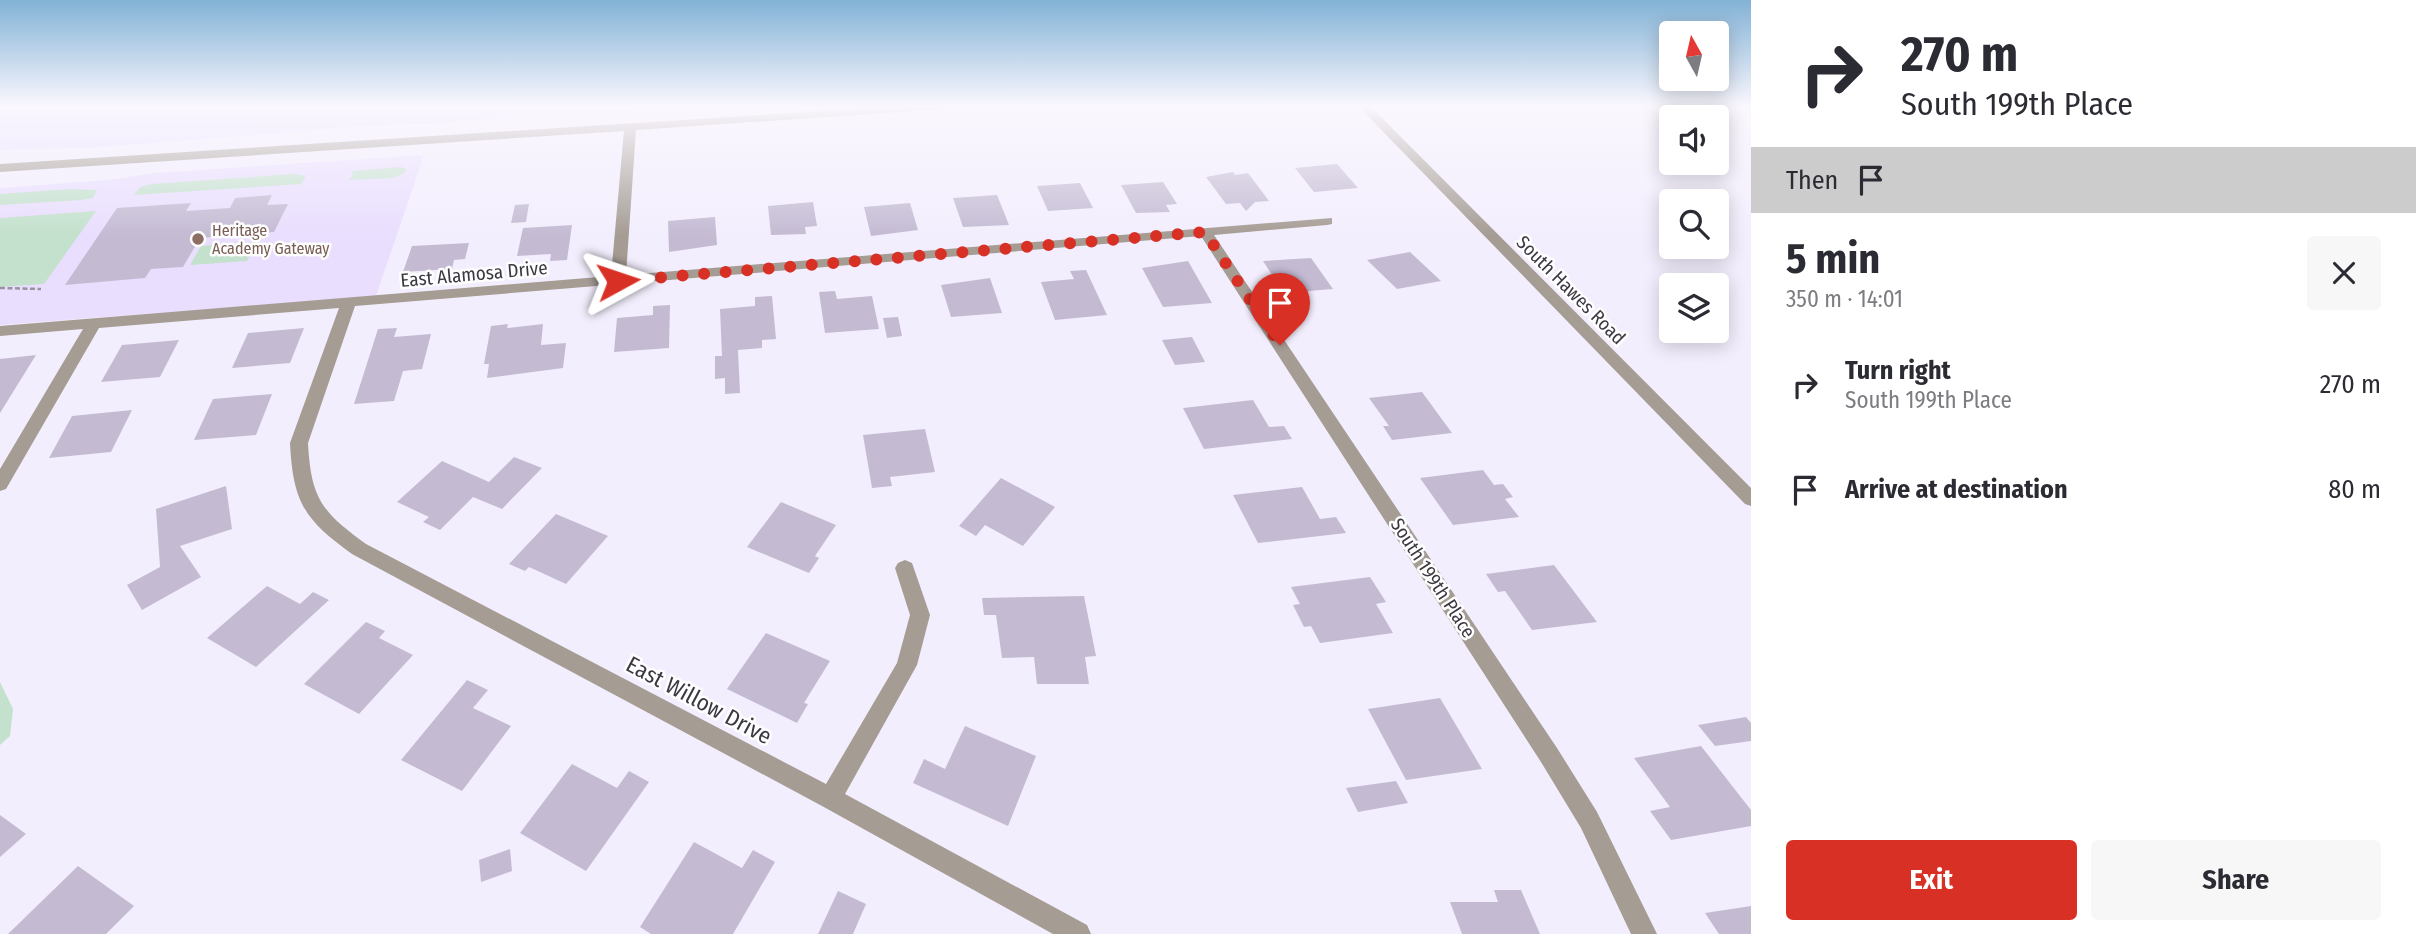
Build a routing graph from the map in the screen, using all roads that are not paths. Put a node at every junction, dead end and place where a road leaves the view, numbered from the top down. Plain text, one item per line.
1 (283, 150) edge
2 (628, 150) edge
3 (1407, 150) edge
4 (0, 168) edge
5 (1327, 221) dead end
6 (1205, 232) junction
7 (618, 281) junction
8 (348, 304) junction
9 (94, 324) junction
10 (0, 331) edge
11 (0, 484) edge
12 (1751, 499) edge
13 (905, 568) dead end
14 (830, 798) junction
15 (1078, 934) edge
16 (1644, 934) edge

1 - 4 street
2 - 7 street
3 - 12 street, South Hawes Road
5 - 6 street, East Alamosa Drive
6 - 7 street, East Alamosa Drive
6 - 16 street, South 199th Place
7 - 8 street, East Alamosa Drive
8 - 9 street, East Alamosa Drive
8 - 14 street, East Willow Drive
9 - 10 street, East Alamosa Drive
9 - 11 street
13 - 14 street
14 - 15 street, East Willow Drive

